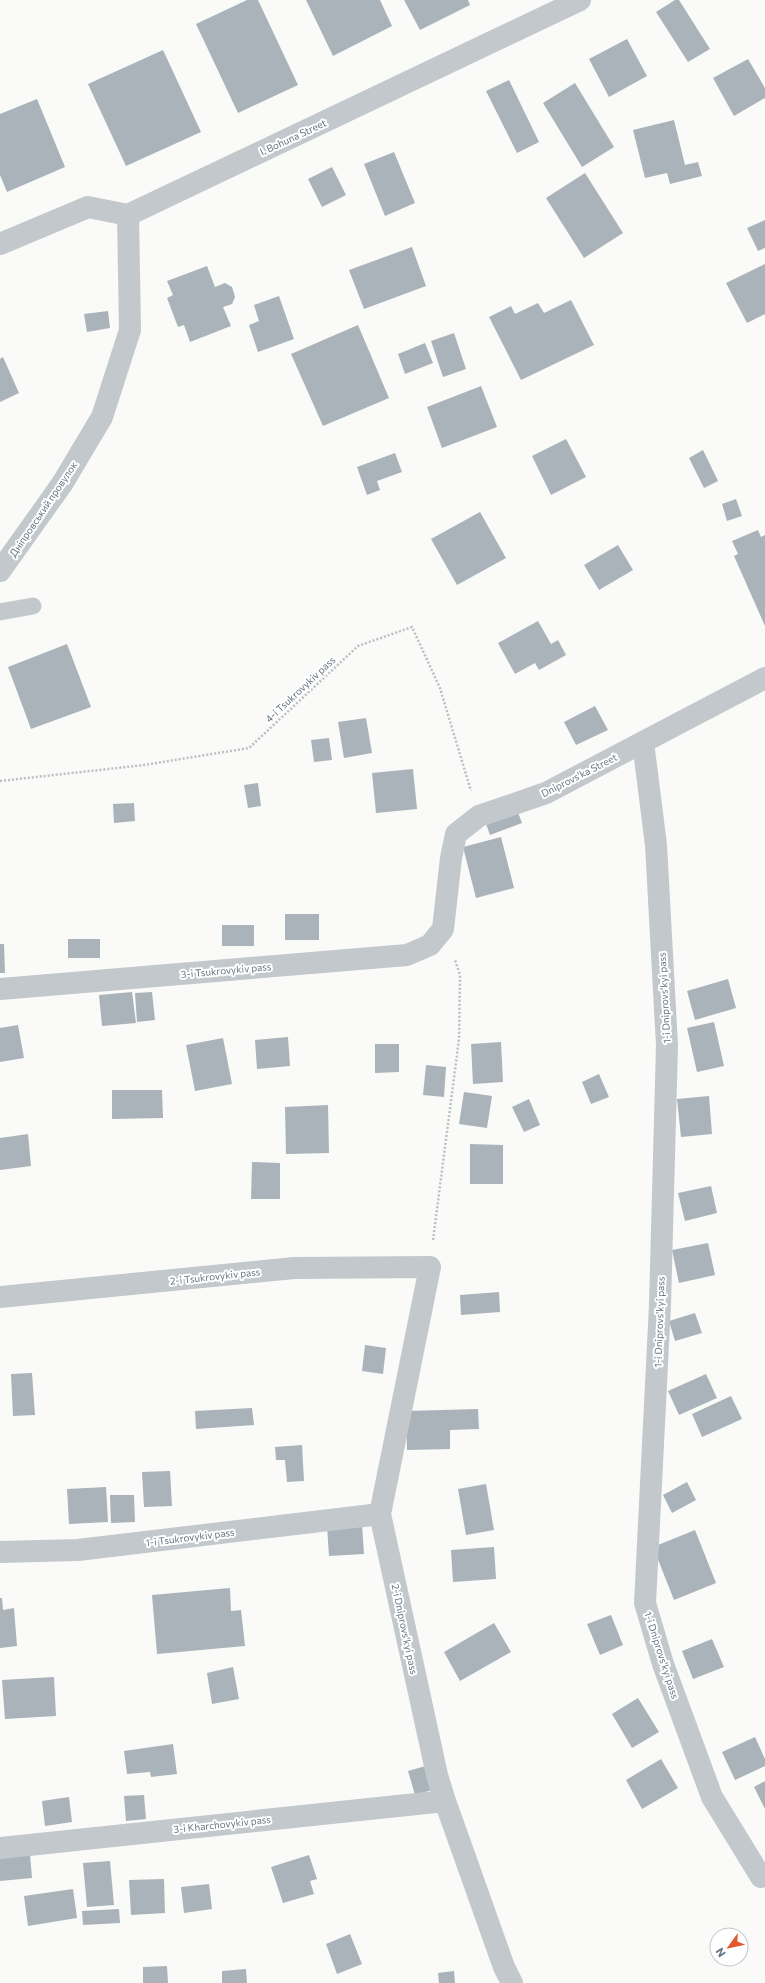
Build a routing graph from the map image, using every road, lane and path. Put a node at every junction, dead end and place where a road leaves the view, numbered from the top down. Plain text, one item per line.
1 (580, 0) edge
2 (128, 215) junction
3 (0, 244) edge
4 (0, 571) edge
5 (33, 606) dead end
6 (0, 612) edge
7 (765, 678) edge
8 (643, 742) junction
9 (0, 781) edge
10 (479, 816) junction
11 (443, 929) junction
12 (0, 989) edge
13 (430, 1267) junction
14 (0, 1297) edge
15 (380, 1514) junction
16 (0, 1552) edge
17 (445, 1801) junction
18 (0, 1848) edge
19 (761, 1877) dead end
20 (512, 1983) edge

1 - 2 street, I. Bohuna Street
2 - 3 street
2 - 4 street, Дніпровський провулок
5 - 6 lane
7 - 8 street, Dniprovs'ka Street
8 - 10 street, Dniprovs'ka Street
8 - 19 street, 1-i Dniprovs'kyi pass
9 - 10 path, 4-i Tsukrovykiv pass
10 - 11 street, Dniprovs'ka Street
11 - 12 street, 3-i Tsukrovykiv pass
11 - 13 path
13 - 14 street, 2-i Tsukrovykiv pass
13 - 15 street, 2-i Dniprovs'kyi pass
15 - 16 street, 1-i Tsukrovykiv pass
15 - 17 street, 2-i Dniprovs'kyi pass
17 - 18 street, 3-i Kharchovykiv pass
17 - 20 street, 2-i Dniprovs'kyi pass

